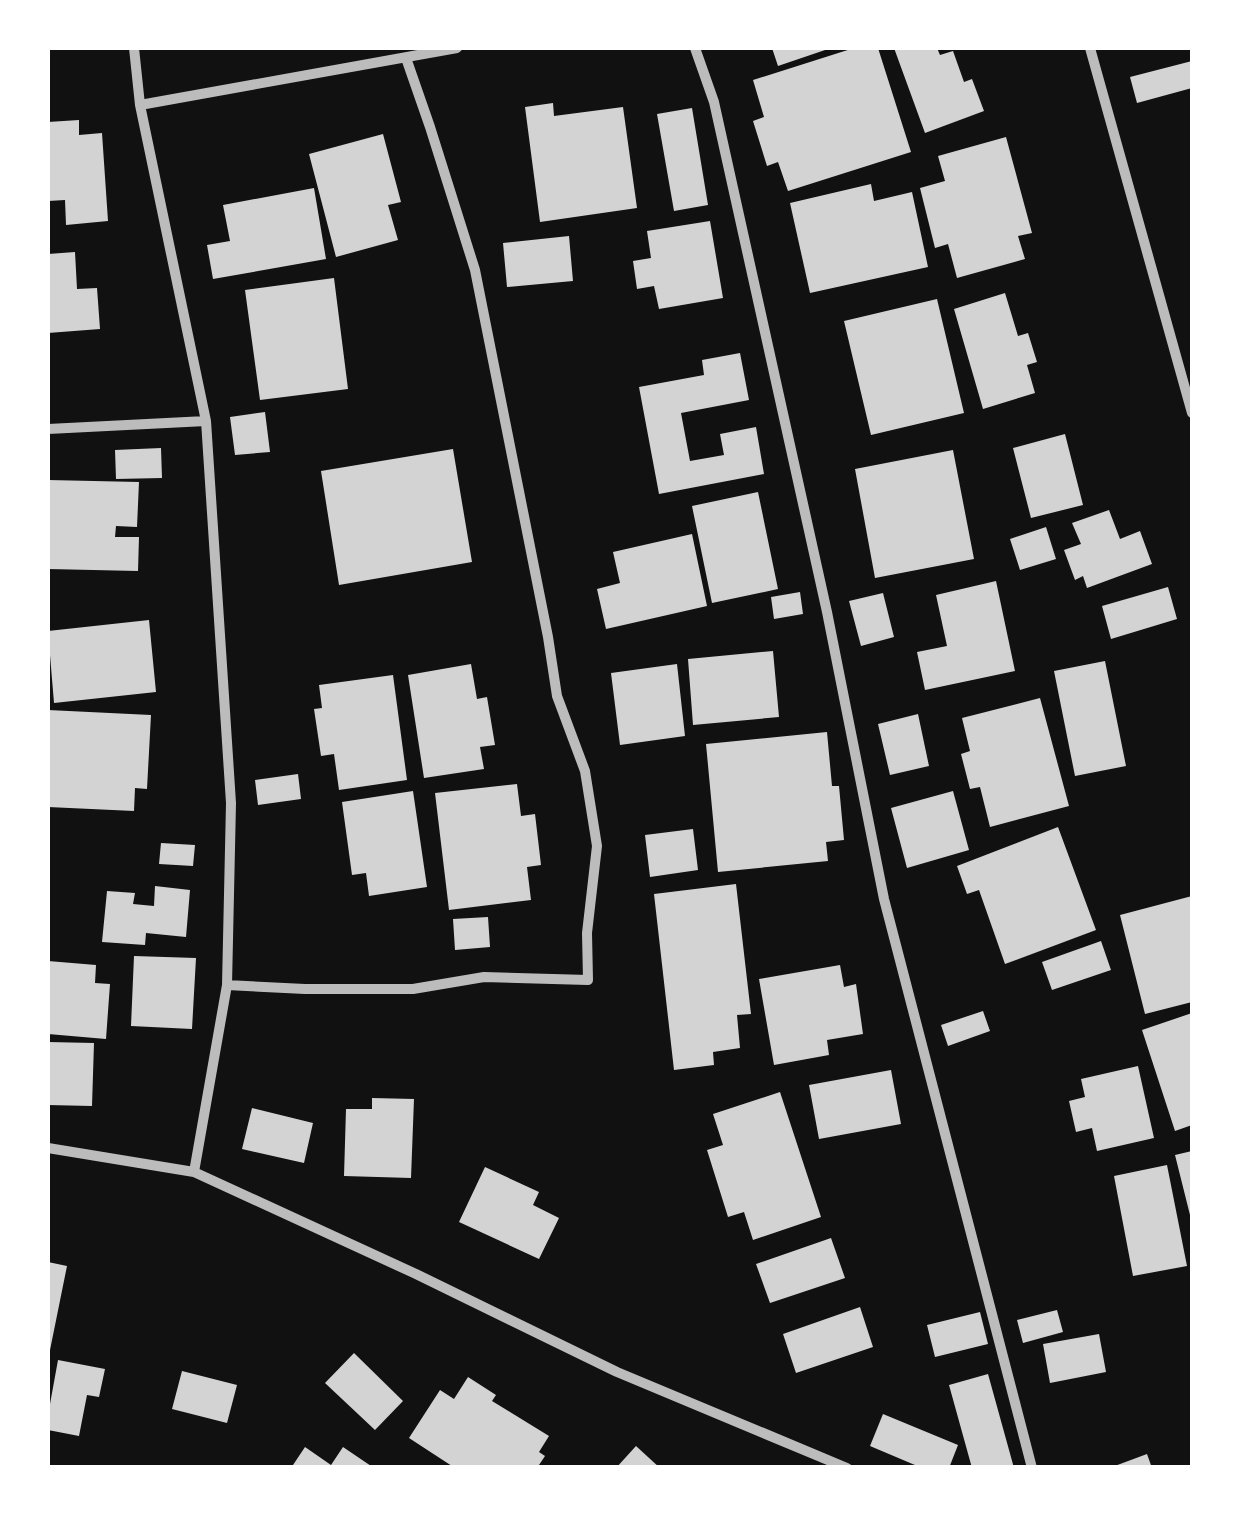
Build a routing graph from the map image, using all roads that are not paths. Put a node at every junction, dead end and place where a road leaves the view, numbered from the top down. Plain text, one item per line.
1 (134, 48) edge
2 (457, 48) edge
3 (695, 48) edge
4 (1090, 48) edge
5 (406, 58) junction
6 (140, 105) junction
7 (1192, 414) edge
8 (206, 422) junction
9 (48, 429) edge
10 (227, 986) junction
11 (48, 1148) edge
12 (194, 1172) junction
13 (847, 1468) edge
14 (1032, 1468) edge

1 - 6 street
2 - 5 street
3 - 14 street
4 - 7 street
5 - 6 street
5 - 10 street
6 - 8 street
8 - 9 street
8 - 10 street
10 - 12 street
11 - 12 street
12 - 13 street

